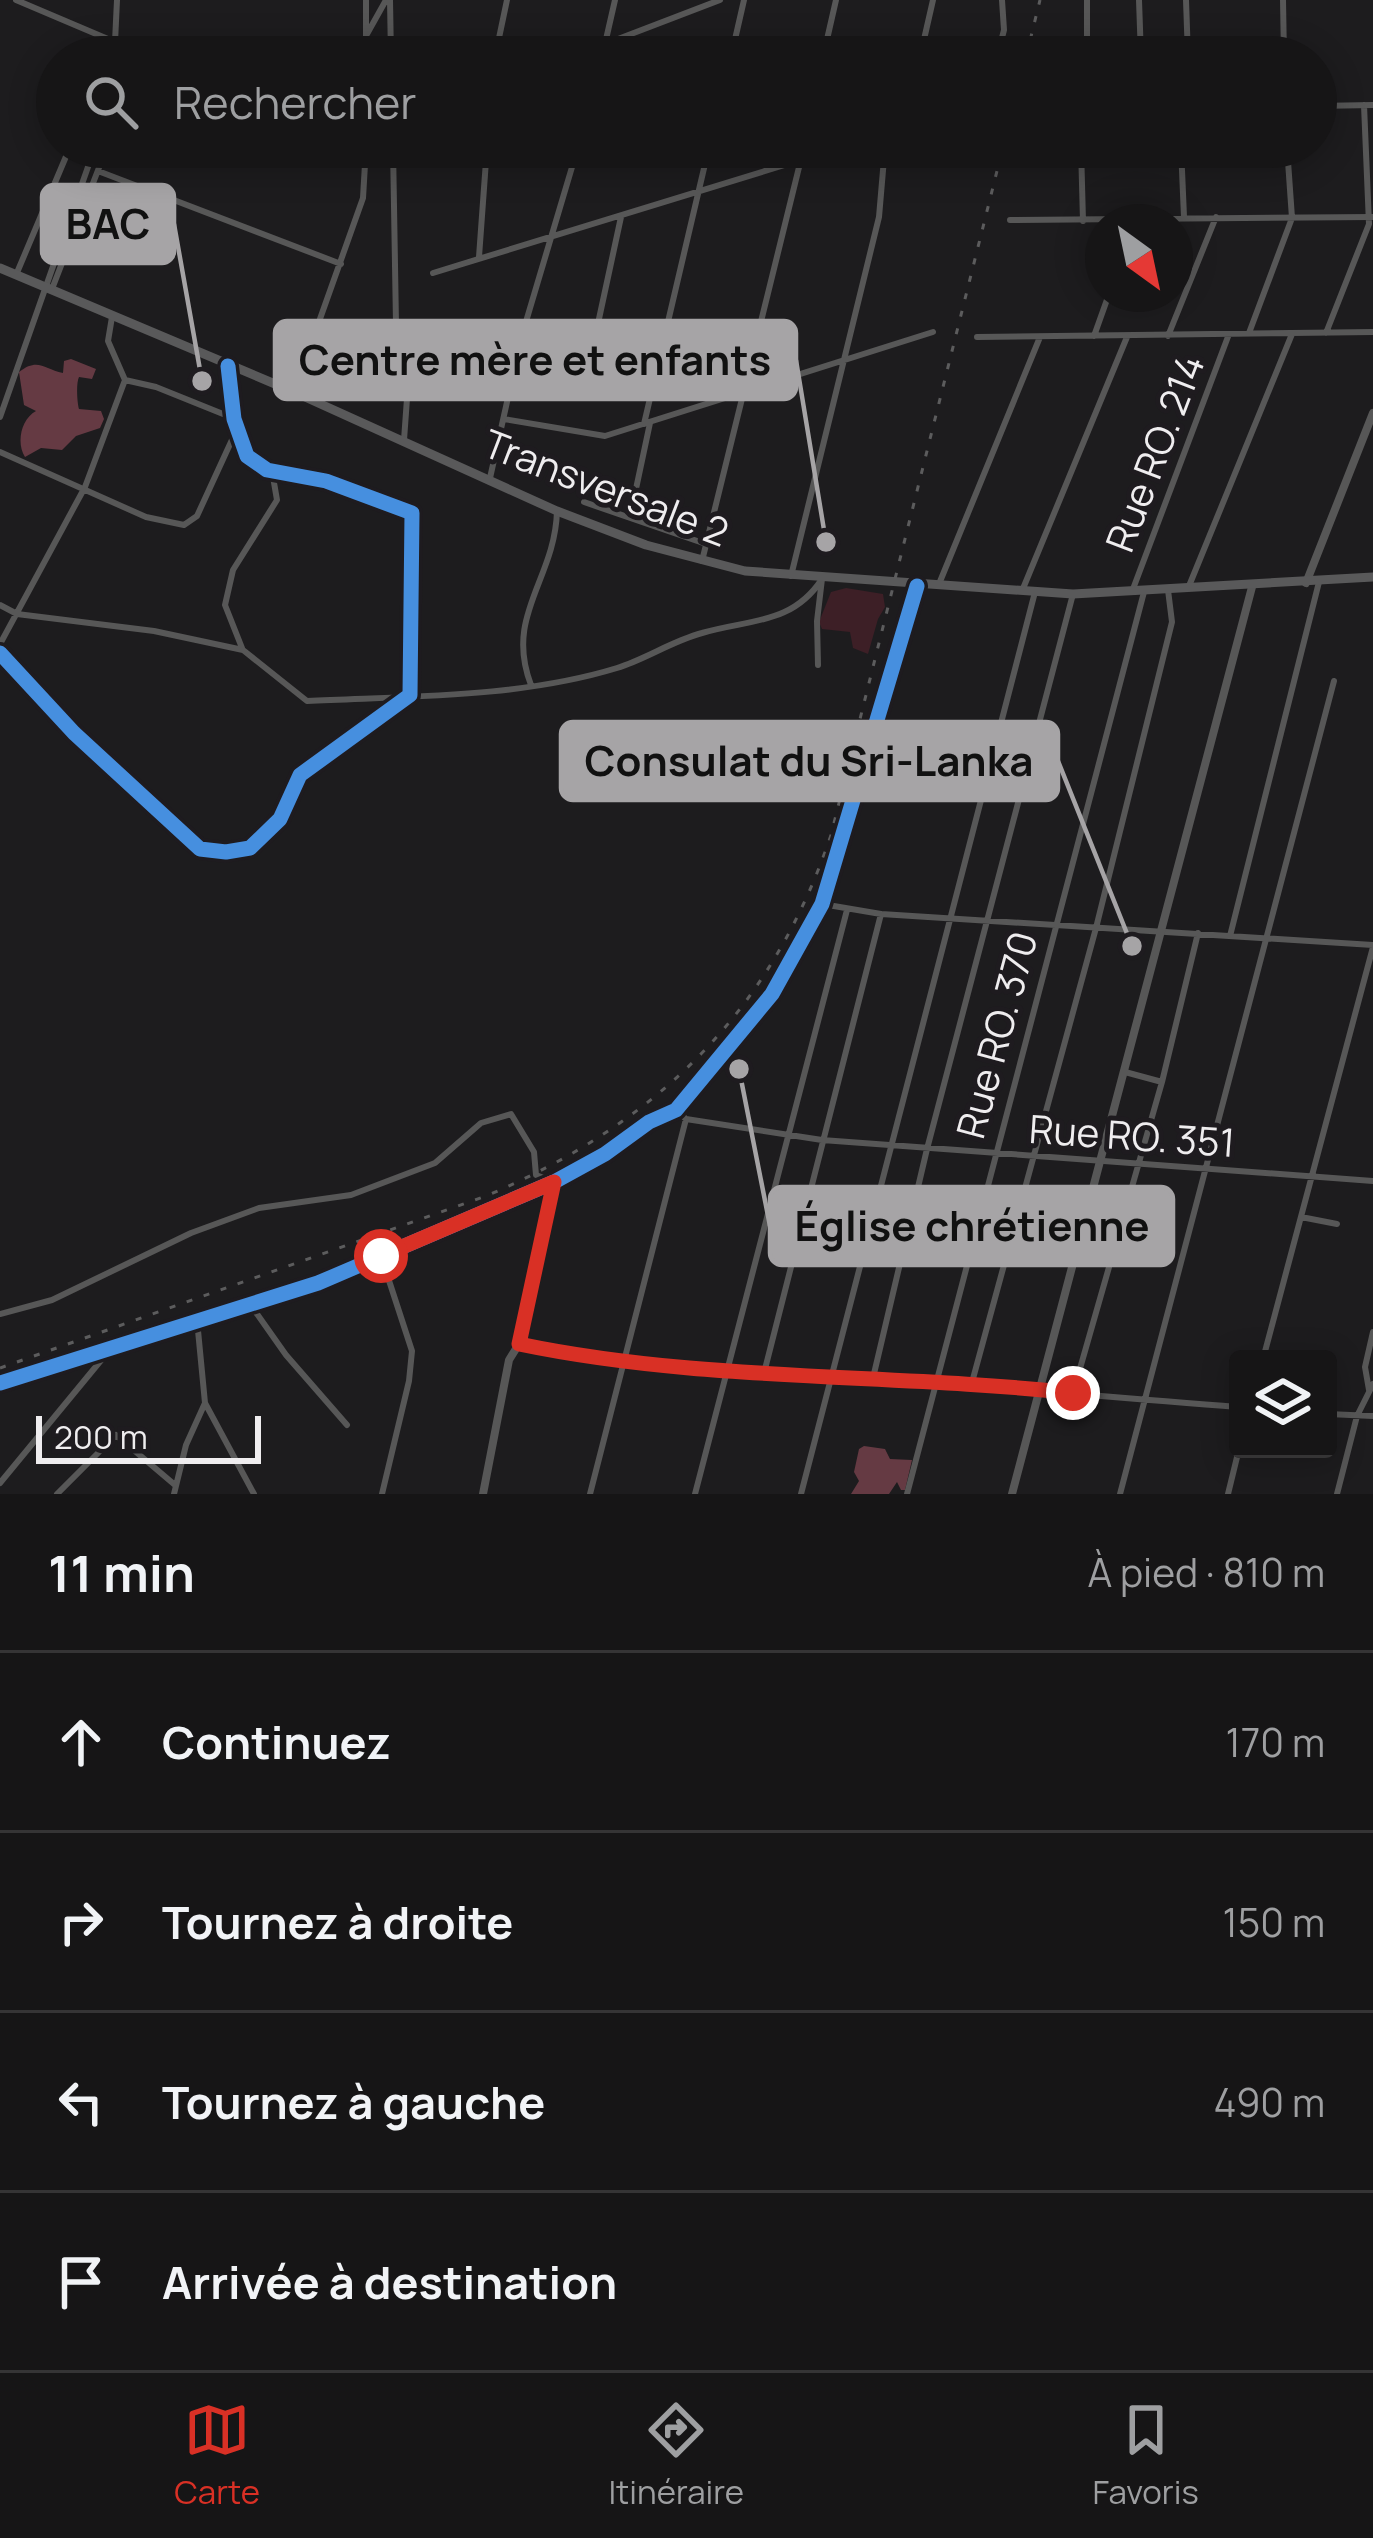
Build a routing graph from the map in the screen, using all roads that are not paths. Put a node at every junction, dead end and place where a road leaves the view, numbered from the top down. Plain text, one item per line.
1 (16, 0) edge
2 (117, 0) edge
3 (366, 0) edge
4 (388, 0) edge
5 (507, 0) edge
6 (615, 0) edge
7 (678, 0) edge
8 (720, 0) edge
9 (744, 0) edge
10 (836, 0) edge
11 (933, 0) edge
12 (1002, 0) edge
13 (1087, 0) edge
14 (1139, 0) edge
15 (1186, 0) edge
16 (1283, 0) edge
17 (674, 14) junction
18 (366, 35) joint
19 (101, 36) edge
20 (115, 36) edge
21 (391, 36) edge
22 (499, 36) edge
23 (607, 36) edge
24 (623, 36) edge
25 (735, 36) edge
26 (828, 36) edge
27 (925, 36) edge
28 (1002, 36) edge
29 (1088, 36) edge
30 (1140, 36) edge
31 (1187, 36) edge
32 (1284, 36) edge
33 (1369, 105) edge
34 (1337, 106) edge
35 (61, 168) edge
36 (88, 168) edge
37 (99, 168) edge
38 (365, 168) edge
39 (393, 168) edge
40 (486, 168) edge
41 (572, 168) edge
42 (704, 168) edge
43 (778, 168) edge
44 (799, 168) edge
45 (883, 168) edge
46 (1082, 168) edge
47 (1182, 168) edge
48 (1288, 168) edge
49 (98, 171) junction
50 (699, 192) junction
51 (1183, 204) edge
52 (622, 217) junction
53 (1193, 217) edge
54 (1216, 217) junction
55 (1371, 217) edge
56 (1292, 218) junction
57 (1010, 220) dead end
58 (1084, 221) joint
59 (550, 238) junction
60 (479, 259) junction
61 (341, 264) junction
62 (0, 268) edge
63 (433, 273) dead end
64 (16, 275) junction
65 (48, 287) junction
66 (1102, 312) edge
67 (112, 316) junction
68 (395, 324) junction
69 (933, 332) dead end
70 (1373, 332) edge
71 (1250, 333) junction
72 (1326, 333) junction
73 (1229, 334) junction
74 (1292, 334) junction
75 (522, 335) junction
76 (1168, 336) junction
77 (977, 337) dead end
78 (1040, 337) junction
79 (1093, 337) junction
80 (1127, 337) junction
81 (571, 340) junction
82 (594, 344) junction
83 (661, 349) junction
84 (844, 361) junction
85 (228, 366) junction
86 (565, 375) dead end
87 (124, 380) junction
88 (294, 392) junction
89 (741, 395) junction
90 (1373, 413) edge
91 (0, 417) edge
92 (504, 419) junction
93 (236, 423) junction
94 (647, 424) junction
95 (404, 442) junction
96 (0, 452) edge
97 (272, 471) junction
98 (490, 478) junction
99 (85, 487) junction
100 (584, 502) dead end
101 (557, 511) junction
102 (630, 517) junction
103 (706, 544) junction
104 (702, 561) junction
105 (791, 577) junction
106 (1373, 578) edge
107 (822, 579) junction
108 (1319, 582) junction
109 (1306, 583) junction
110 (917, 586) junction
111 (1252, 587) junction
112 (937, 588) junction
113 (1168, 590) junction
114 (1188, 590) junction
115 (1022, 591) junction
116 (1035, 592) junction
117 (1131, 592) junction
118 (1144, 592) junction
119 (1072, 594) junction
120 (0, 604) edge
121 (16, 614) junction
122 (0, 644) edge
123 (242, 650) junction
124 (0, 653) edge
125 (818, 664) dead end
126 (1334, 681) dead end
127 (531, 685) junction
128 (410, 695) junction
129 (822, 904) junction
130 (847, 910) junction
131 (881, 914) junction
132 (950, 917) junction
133 (989, 921) junction
134 (1053, 926) junction
135 (1096, 928) junction
136 (1163, 931) junction
137 (1198, 933) junction
138 (1231, 936) junction
139 (1265, 938) junction
140 (1373, 946) edge
141 (1125, 1072) junction
142 (1162, 1082) junction
143 (676, 1110) junction
144 (686, 1119) junction
145 (786, 1136) junction
146 (822, 1140) junction
147 (892, 1146) junction
148 (928, 1149) junction
149 (994, 1153) junction
150 (1034, 1155) junction
151 (1101, 1159) junction
152 (1137, 1162) junction
153 (1206, 1169) junction
154 (1312, 1177) junction
155 (1373, 1181) edge
156 (554, 1182) junction
157 (1301, 1216) junction
158 (1337, 1224) dead end
159 (381, 1256) junction
160 (250, 1304) junction
161 (0, 1315) edge
162 (197, 1320) junction
163 (1373, 1332) edge
164 (519, 1344) junction
165 (115, 1345) junction
166 (1265, 1350) edge
167 (622, 1361) junction
168 (725, 1371) junction
169 (764, 1373) junction
170 (832, 1375) junction
171 (873, 1378) junction
172 (0, 1383) edge
173 (936, 1383) junction
174 (971, 1386) junction
175 (1371, 1387) edge
176 (1040, 1389) junction
177 (1073, 1393) junction
178 (1144, 1400) junction
179 (205, 1403) junction
180 (1229, 1406) edge
181 (1337, 1414) edge
182 (1357, 1415) junction
183 (1373, 1416) edge
184 (346, 1425) dead end
185 (1237, 1458) edge
186 (0, 1483) edge
187 (175, 1490) edge
188 (57, 1494) edge
189 (254, 1494) edge
190 (382, 1494) edge
191 (483, 1494) edge
192 (590, 1494) edge
193 (695, 1494) edge
194 (800, 1494) edge
195 (907, 1494) edge
196 (1012, 1494) edge
197 (1120, 1494) edge
198 (1228, 1494) edge
199 (1337, 1494) edge

1 - 19 street
2 - 20 street
3 - 18 street
4 - 18 street
4 - 21 street
5 - 22 street
6 - 23 street
7 - 17 street
8 - 17 street
9 - 25 street
10 - 26 street
11 - 27 street
12 - 28 street
13 - 29 street
14 - 30 street
15 - 31 street
16 - 32 street
17 - 24 street
33 - 34 street
33 - 55 street
35 - 64 street
36 - 65 street
37 - 49 street
38 - 61 street
39 - 68 street
40 - 60 street
41 - 59 street
42 - 50 street
43 - 50 street
44 - 89 street
45 - 84 street
46 - 58 street
47 - 51 street
48 - 56 street
49 - 61 street
49 - 65 street
50 - 52 street
50 - 83 street
52 - 59 street
52 - 82 street
53 - 54 street
54 - 56 street
54 - 76 street
55 - 56 street
55 - 72 street
56 - 71 street
57 - 58 street
59 - 60 street
59 - 75 street
60 - 63 street
61 - 88 street
62 - 64 main road, Transversale 2
64 - 65 main road, Transversale 2
65 - 67 main road, Transversale 2
65 - 91 street
66 - 79 street
67 - 85 main road, Transversale 2
67 - 87 street
68 - 75 street
68 - 95 street
69 - 84 street
70 - 72 street
71 - 73 street
71 - 74 street
72 - 74 street
73 - 76 street
73 - 117 street, Rue RO. 214
74 - 114 street
75 - 81 street
75 - 92 street
76 - 80 street
77 - 78 street
78 - 79 street
78 - 112 street
79 - 80 street
80 - 115 street
81 - 82 street
81 - 86 street
82 - 83 street
83 - 94 street
84 - 89 street
84 - 105 street
85 - 88 main road, Transversale 2
85 - 93 street
87 - 93 street
87 - 99 street
88 - 95 main road, Transversale 2
89 - 94 street
89 - 103 street
90 - 109 street
92 - 94 street
92 - 98 street
93 - 97 street
93 - 99 street
94 - 102 street
95 - 98 main road, Transversale 2
96 - 99 street
97 - 123 street
97 - 128 street
98 - 101 main road, Transversale 2
99 - 121 street
100 - 102 street
101 - 104 main road, Transversale 2
101 - 127 street
102 - 103 street
103 - 104 street
104 - 105 main road, Transversale 2
105 - 107 main road, Transversale 2
106 - 108 main road, Transversale 2
107 - 110 main road, Transversale 2
107 - 125 street
107 - 127 street
108 - 109 main road, Transversale 2
108 - 138 street
109 - 111 main road, Transversale 2
110 - 112 main road, Transversale 2
110 - 129 street
111 - 114 main road, Transversale 2
111 - 136 street
112 - 115 main road, Transversale 2
113 - 114 main road, Transversale 2
113 - 118 main road, Transversale 2
113 - 135 street
115 - 116 main road, Transversale 2
116 - 119 main road, Transversale 2
116 - 132 street
117 - 118 main road, Transversale 2
117 - 119 main road, Transversale 2
118 - 134 street, Rue RO. 370
119 - 133 street
120 - 121 street
121 - 122 street
121 - 123 street
123 - 128 street
124 - 128 street
126 - 139 street
127 - 128 street
129 - 130 street
129 - 143 street
130 - 131 street
130 - 145 street
131 - 132 street
131 - 146 street
132 - 133 street
132 - 147 street
133 - 134 street
133 - 148 street
134 - 135 street
134 - 149 street, Rue RO. 370
135 - 136 street
135 - 150 street
136 - 137 street
136 - 141 street
137 - 138 street
137 - 142 street
138 - 139 street
139 - 140 street
139 - 153 street
140 - 154 street
141 - 142 street
141 - 151 street
142 - 152 street
143 - 144 street
143 - 156 street
144 - 145 street, Rue RO. 351
144 - 167 street
145 - 146 street, Rue RO. 351
145 - 168 street
146 - 147 street, Rue RO. 351
146 - 169 street
147 - 148 street, Rue RO. 351
147 - 170 street
148 - 149 street, Rue RO. 351
148 - 171 street
149 - 150 street, Rue RO. 351
149 - 173 street, Rue RO. 370
150 - 151 street, Rue RO. 351
150 - 174 street
151 - 152 street, Rue RO. 351
151 - 176 street
152 - 153 street, Rue RO. 351
152 - 177 street
153 - 154 street, Rue RO. 351
153 - 178 street
154 - 155 street, Rue RO. 351
154 - 157 street
156 - 159 street
156 - 161 street
156 - 164 street
157 - 158 street
157 - 166 street
159 - 160 street
159 - 190 street
160 - 162 street
160 - 184 street
162 - 165 street
162 - 179 street
163 - 175 street
164 - 167 street
164 - 191 street
165 - 172 street
165 - 186 street
167 - 168 street
167 - 192 street
168 - 169 street
168 - 193 street
169 - 170 street
170 - 171 street
170 - 194 street
171 - 173 street
173 - 174 street
173 - 195 street, Rue RO. 370
174 - 176 street
175 - 182 street
176 - 177 street
176 - 196 street
177 - 178 street
178 - 180 street
178 - 197 street
179 - 187 street
179 - 189 street
181 - 182 street
182 - 183 street
182 - 199 street
185 - 198 street
187 - 188 street

